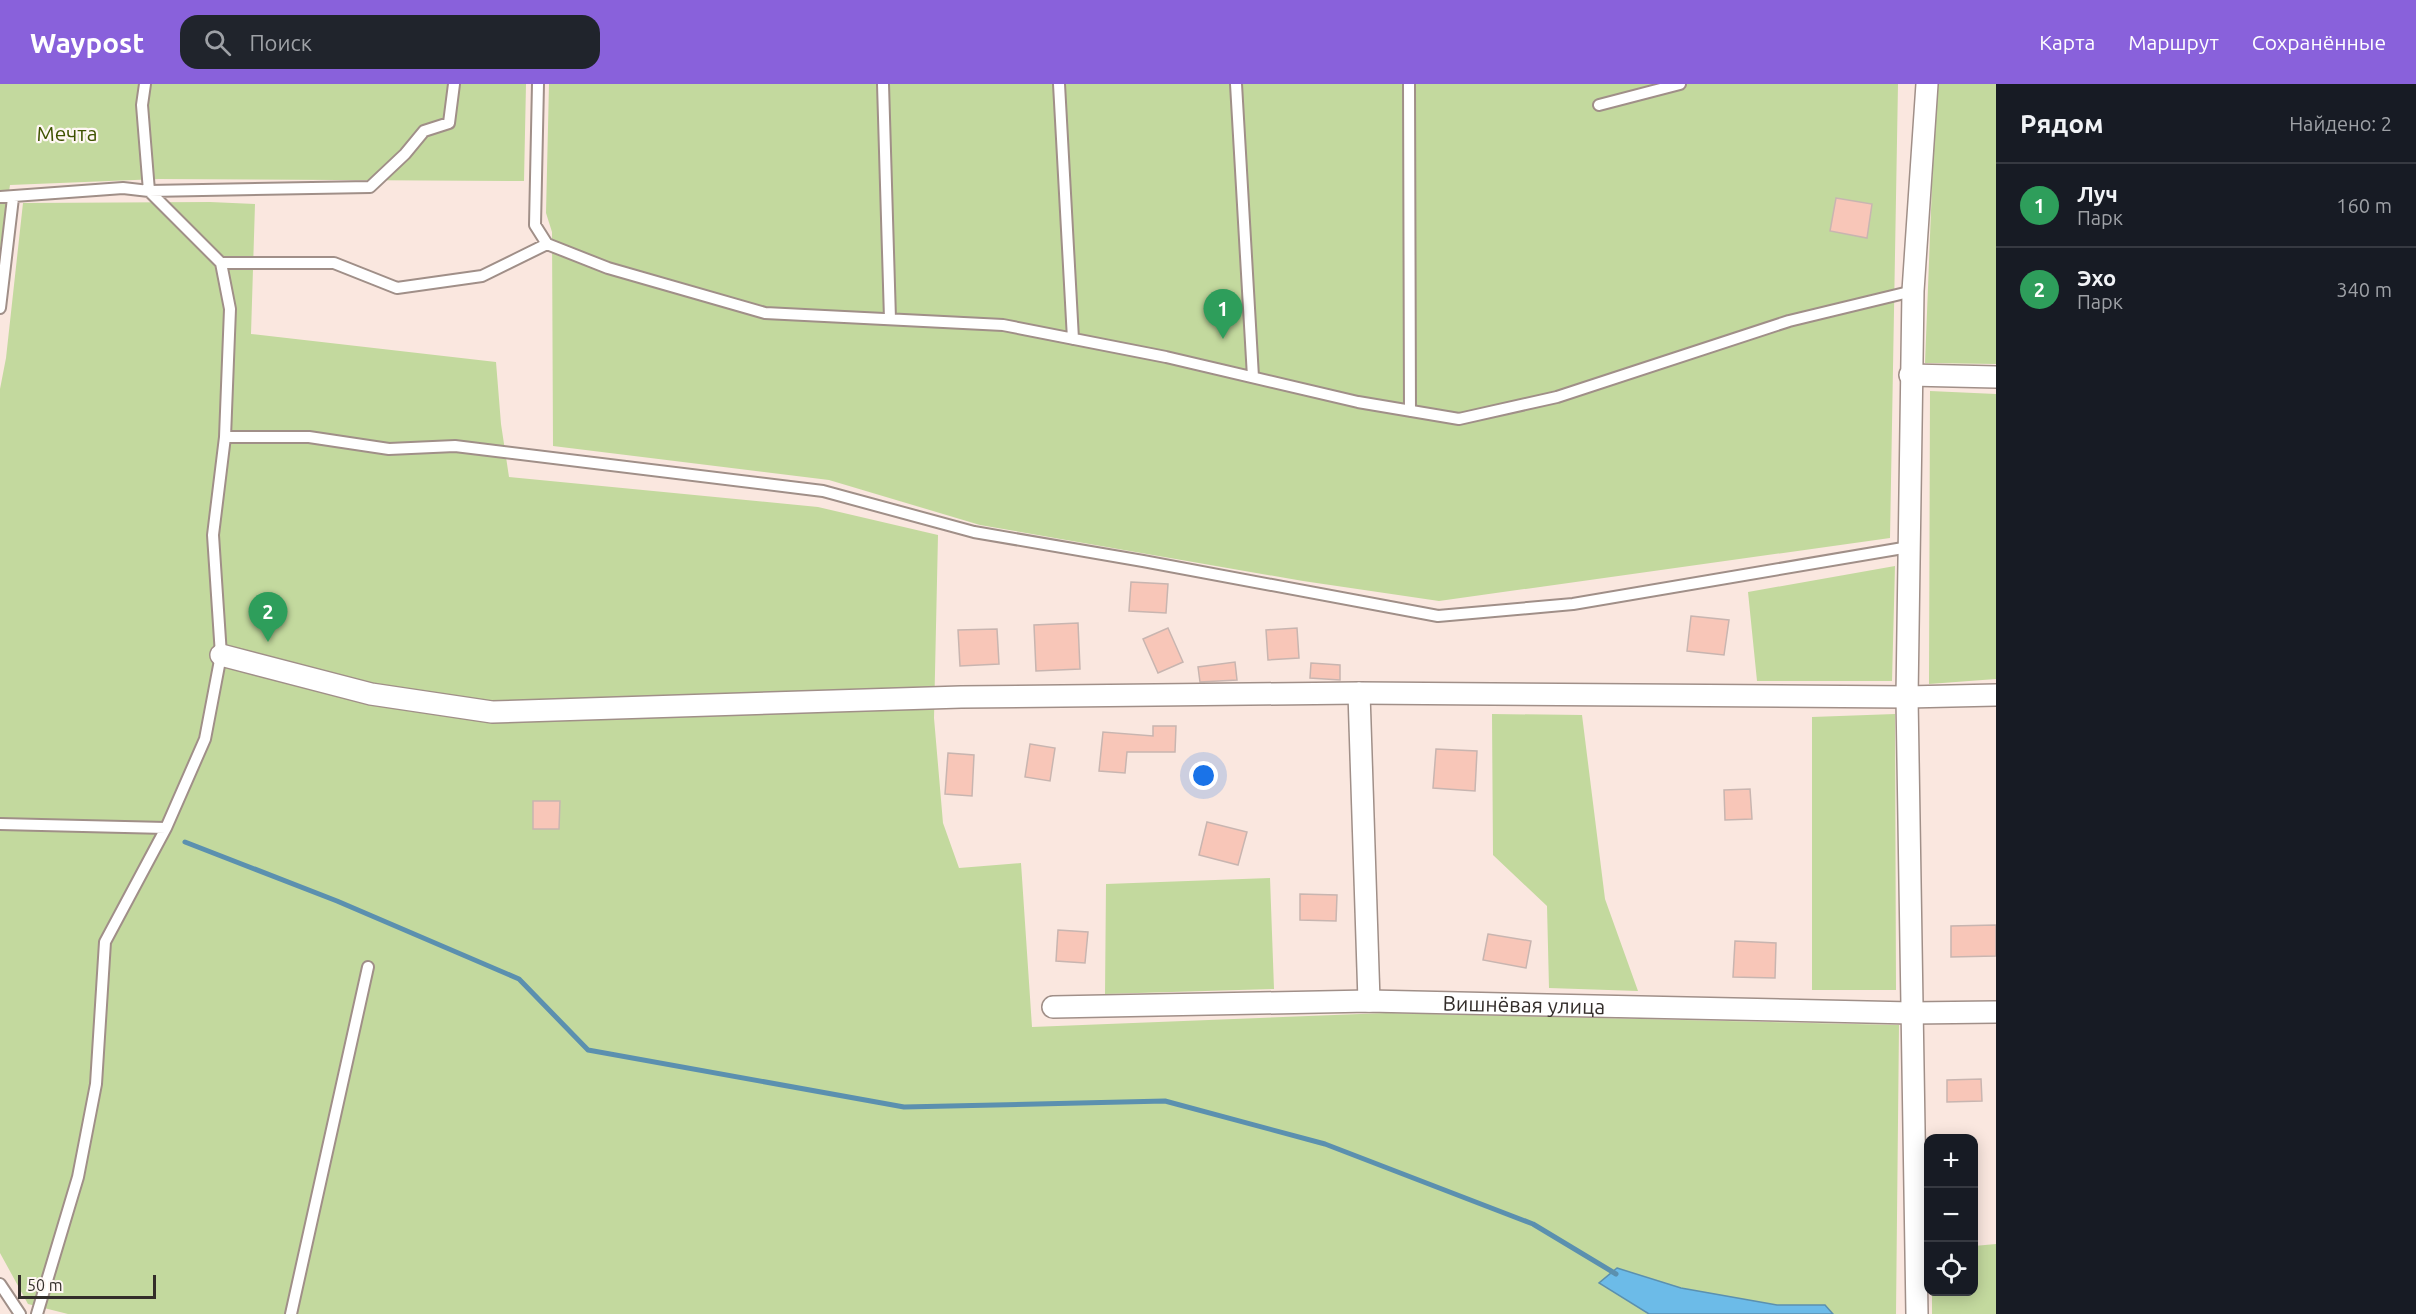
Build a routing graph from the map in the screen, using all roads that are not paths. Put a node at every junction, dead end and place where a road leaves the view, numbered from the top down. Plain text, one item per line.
1 (145, 84) edge
2 (454, 84) edge
3 (538, 84) edge
4 (883, 84) edge
5 (1059, 84) edge
6 (1236, 84) edge
7 (1409, 84) edge
8 (1680, 84) edge
9 (1927, 84) edge
10 (1599, 105) dead end
11 (149, 191) junction
12 (0, 197) edge
13 (13, 198) junction
14 (547, 244) junction
15 (221, 263) junction
16 (1913, 291) junction
17 (0, 309) edge
18 (890, 319) junction
19 (1073, 339) junction
20 (1910, 375) junction
21 (1253, 377) junction
22 (1996, 377) edge
23 (1410, 411) junction
24 (225, 437) junction
25 (1909, 547) junction
26 (221, 655) junction
27 (1359, 693) junction
28 (1996, 695) edge
29 (1907, 698) junction
30 (0, 824) edge
31 (166, 828) junction
32 (368, 968) dead end
33 (1369, 1001) junction
34 (1053, 1007) dead end
35 (1996, 1012) edge
36 (1911, 1013) junction
37 (0, 1284) edge
38 (20, 1314) edge
39 (37, 1314) edge
40 (291, 1314) edge
41 (1917, 1314) edge

1 - 11 lane
2 - 11 lane
3 - 14 lane
4 - 18 lane
5 - 19 lane
6 - 21 lane
7 - 23 lane
8 - 10 lane
9 - 16 street
11 - 13 lane
11 - 15 lane
12 - 13 lane
13 - 17 lane
14 - 15 lane
14 - 18 lane
15 - 24 lane
16 - 20 street
16 - 23 lane
18 - 19 lane
19 - 21 lane
20 - 22 street
20 - 25 street
21 - 23 lane
24 - 25 lane
24 - 26 lane
25 - 29 street
26 - 27 street
26 - 31 lane
27 - 29 street
27 - 33 street
28 - 29 street
29 - 36 street
30 - 31 lane
31 - 39 lane
32 - 40 lane
33 - 34 street, Вишнёвая улица
33 - 36 street, Вишнёвая улица
35 - 36 street, Вишнёвая улица
36 - 41 street
37 - 38 lane

